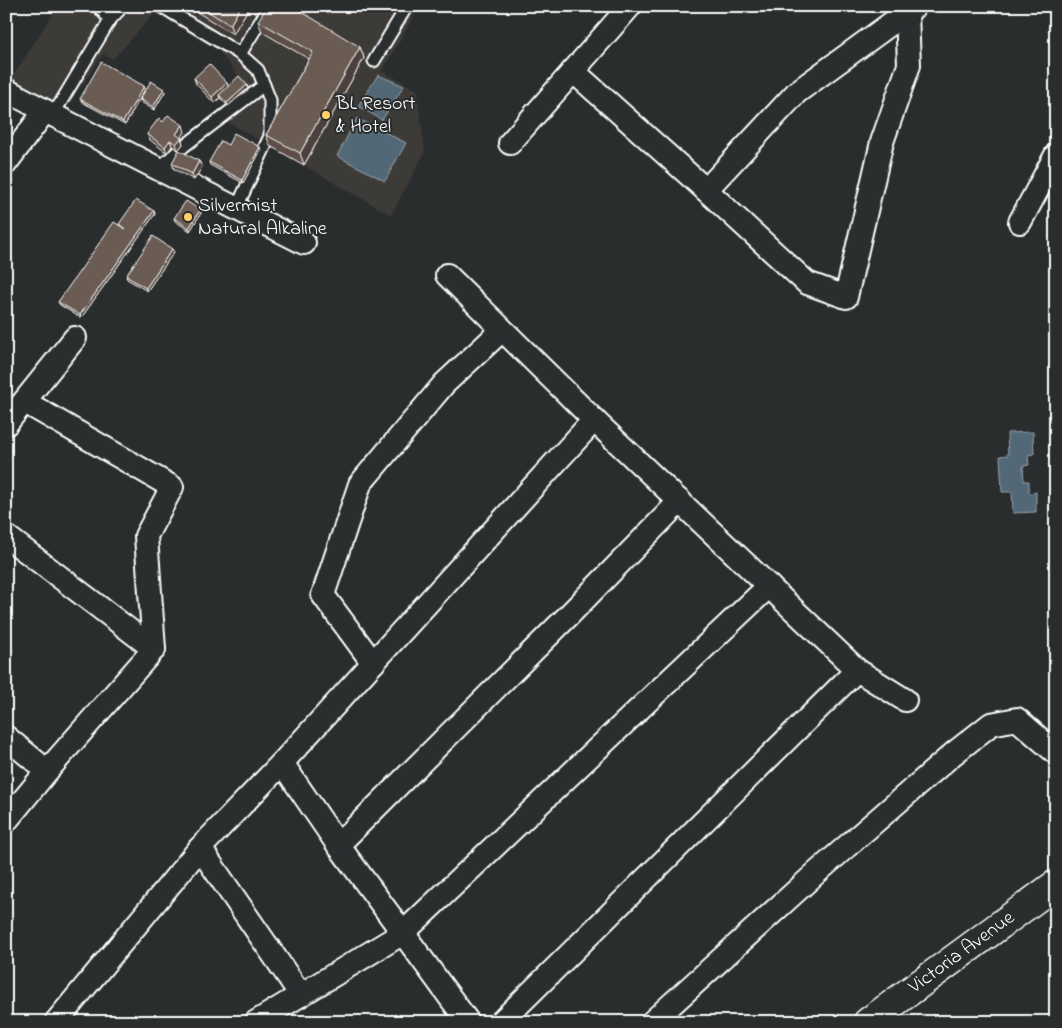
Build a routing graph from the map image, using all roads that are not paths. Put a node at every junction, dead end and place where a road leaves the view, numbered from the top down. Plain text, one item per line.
1 (98, 6) edge
2 (123, 6) edge
3 (161, 6) edge
4 (270, 6) edge
5 (407, 6) edge
6 (630, 6) edge
7 (911, 10) edge
8 (110, 20) junction
9 (240, 54) junction
10 (374, 61) dead end
11 (573, 71) junction
12 (264, 85) junction
13 (6, 90) edge
14 (49, 113) junction
15 (510, 143) dead end
16 (1056, 155) edge
17 (6, 163) edge
18 (158, 169) junction
19 (706, 190) junction
20 (236, 208) junction
21 (1020, 222) dead end
22 (304, 243) dead end
23 (447, 275) dead end
24 (502, 330) junction
25 (75, 338) dead end
26 (25, 402) junction
27 (594, 420) junction
28 (6, 424) edge
29 (680, 502) junction
30 (6, 536) edge
31 (769, 586) junction
32 (154, 648) junction
33 (373, 663) junction
34 (857, 670) junction
35 (905, 700) dead end
36 (6, 737) edge
37 (1056, 753) edge
38 (282, 762) junction
39 (47, 771) junction
40 (6, 821) edge
41 (338, 845) junction
42 (200, 848) junction
43 (1056, 884) edge
44 (403, 932) junction
45 (301, 995) junction
46 (56, 1022) edge
47 (256, 1022) edge
48 (468, 1022) edge
49 (501, 1022) edge
50 (652, 1022) edge
51 (868, 1022) edge

1 - 8 lane
2 - 8 lane
3 - 9 lane
4 - 9 lane
5 - 10 lane
6 - 11 street
7 - 19 street
7 - 19 street
8 - 14 lane
9 - 12 lane
11 - 15 street
11 - 19 street
12 - 18 lane
12 - 20 lane
13 - 14 street
14 - 17 street
14 - 18 street
16 - 21 street
18 - 20 street
20 - 22 street
23 - 24 street
24 - 27 street
24 - 33 street
25 - 26 street
26 - 28 street
26 - 32 street
27 - 29 street
27 - 33 street
29 - 31 street
29 - 41 street
30 - 32 street
31 - 34 street
31 - 44 street
32 - 39 street
33 - 38 street
34 - 35 street
34 - 49 street
36 - 39 street
37 - 50 street
38 - 41 street
38 - 42 street
39 - 40 street
41 - 44 street
42 - 45 street
42 - 46 street
43 - 51 street, Victoria Avenue
44 - 45 street
44 - 48 street
45 - 47 street

